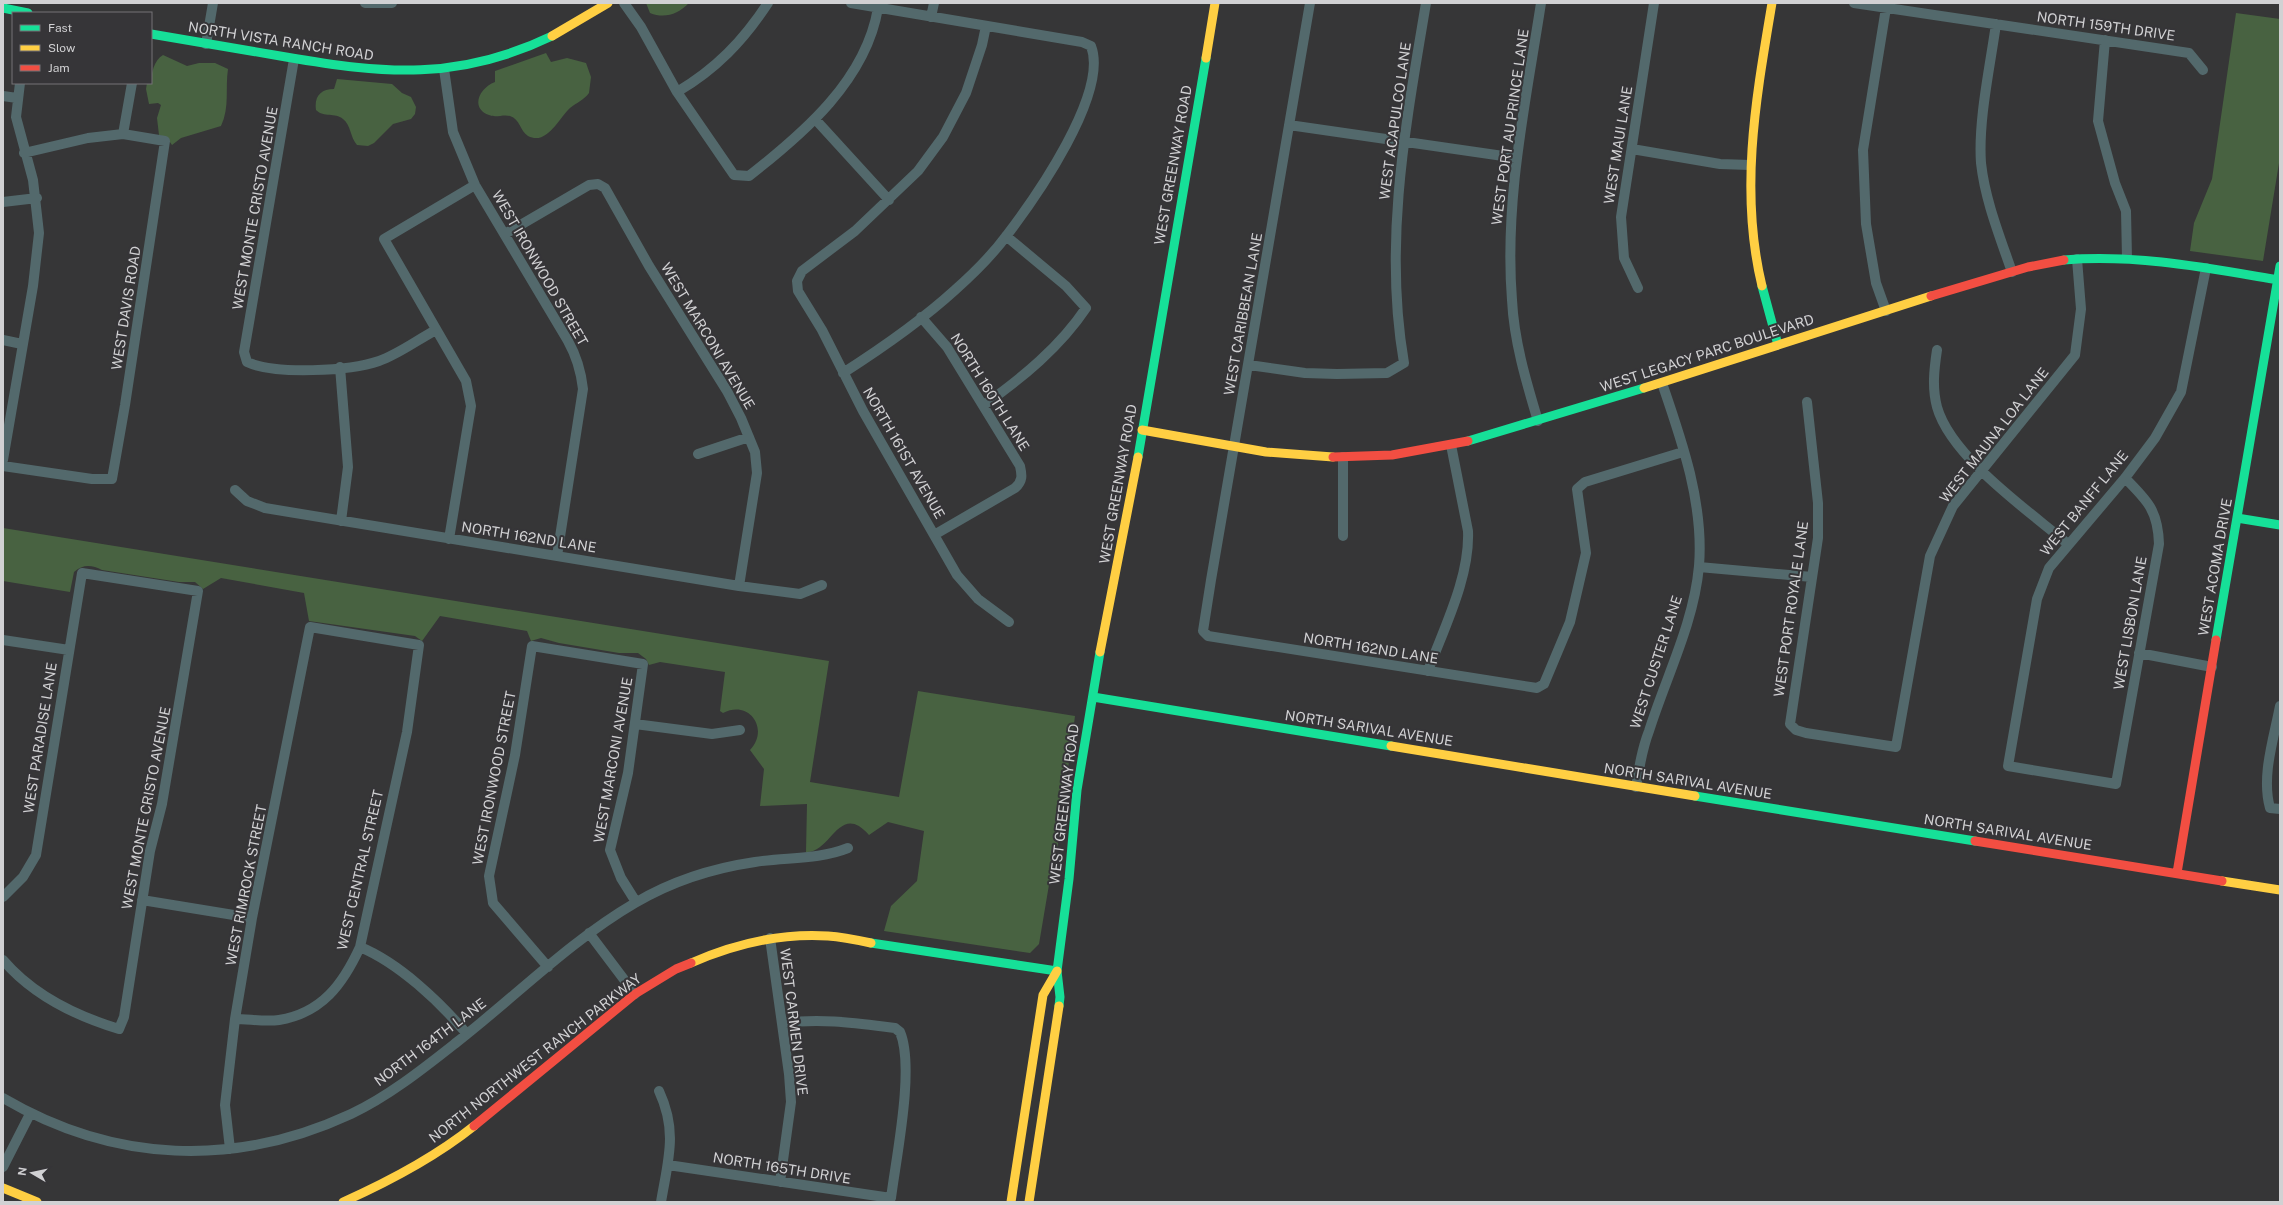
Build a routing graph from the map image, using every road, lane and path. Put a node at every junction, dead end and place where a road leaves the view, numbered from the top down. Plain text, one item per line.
1 (213, 3) edge
2 (366, 3) edge
3 (392, 3) edge
4 (608, 3) edge
5 (624, 3) edge
6 (768, 3) edge
7 (850, 3) edge
8 (934, 3) edge
9 (1215, 3) edge
10 (1310, 3) edge
11 (1426, 3) edge
12 (1541, 3) edge
13 (1654, 3) edge
14 (1772, 3) edge
15 (1854, 3) edge
16 (3, 8) edge
17 (878, 8) junction
18 (1886, 8) junction
19 (23, 12) edge
20 (932, 17) junction
21 (1996, 24) junction
22 (986, 26) junction
23 (152, 34) edge
24 (2105, 40) junction
25 (206, 44) junction
26 (294, 59) junction
27 (444, 69) junction
28 (2203, 70) dead end
29 (20, 84) edge
30 (132, 84) edge
31 (677, 92) junction
32 (3, 96) edge
33 (17, 98) junction
34 (815, 119) junction
35 (1289, 125) junction
36 (123, 134) junction
37 (1403, 140) junction
38 (1632, 149) junction
39 (24, 153) junction
40 (1517, 158) junction
41 (1750, 165) junction
42 (475, 185) junction
43 (37, 198) junction
44 (889, 200) junction
45 (3, 202) edge
46 (505, 234) junction
47 (1006, 236) junction
48 (2127, 258) junction
49 (2078, 259) junction
50 (2280, 266) edge
51 (2206, 268) junction
52 (2012, 272) junction
53 (2278, 280) junction
54 (1638, 288) dead end
55 (1886, 311) junction
56 (921, 318) junction
57 (436, 330) junction
58 (3, 340) edge
59 (22, 344) junction
60 (1778, 345) junction
61 (1937, 350) dead end
62 (1249, 365) junction
63 (340, 367) junction
64 (843, 373) junction
65 (1662, 383) junction
66 (1807, 402) dead end
67 (984, 405) junction
68 (1538, 421) junction
69 (1142, 430) junction
70 (748, 437) junction
71 (1451, 445) junction
72 (1234, 447) junction
73 (1683, 452) junction
74 (698, 454) dead end
75 (1343, 457) junction
76 (3, 460) edge
77 (3, 466) edge
78 (1981, 470) junction
79 (2125, 478) junction
80 (235, 490) dead end
81 (2237, 518) junction
82 (341, 521) junction
83 (2280, 525) edge
84 (934, 535) junction
85 (1343, 536) dead end
86 (449, 538) junction
87 (2068, 544) junction
88 (557, 556) junction
89 (1698, 567) junction
90 (1812, 577) junction
91 (822, 585) dead end
92 (739, 586) junction
93 (198, 590) joint
94 (1009, 622) dead end
95 (1203, 631) joint
96 (3, 640) edge
97 (419, 645) joint
98 (69, 650) junction
99 (2139, 653) junction
100 (643, 664) joint
101 (2212, 666) junction
102 (1428, 671) junction
103 (1092, 696) junction
104 (2280, 706) edge
105 (634, 724) junction
106 (1790, 724) joint
107 (740, 730) dead end
108 (2116, 784) joint
109 (1636, 787) junction
110 (2275, 809) edge
111 (848, 848) dead end
112 (2177, 873) junction
113 (2280, 890) edge
114 (3, 898) edge
115 (142, 900) junction
116 (636, 902) junction
117 (252, 918) junction
118 (589, 933) junction
119 (770, 938) junction
120 (360, 947) junction
121 (3, 960) edge
122 (548, 967) junction
123 (1057, 971) junction
124 (635, 994) junction
125 (236, 1019) junction
126 (782, 1023) junction
127 (467, 1034) junction
128 (659, 1091) dead end
129 (3, 1098) edge
130 (30, 1114) junction
131 (230, 1149) junction
132 (668, 1165) junction
133 (3, 1167) edge
134 (780, 1182) junction
135 (3, 1188) edge
136 (845, 1197) edge
137 (37, 1202) edge
138 (343, 1202) edge
139 (661, 1202) edge
140 (1011, 1202) edge
141 (1029, 1202) edge

1 - 25 street
2 - 3 street
4 - 27 main road, NORTH VISTA RANCH ROAD
5 - 31 street
6 - 31 street
7 - 17 street
8 - 20 street
9 - 69 main road, WEST GREENWAY ROAD
10 - 35 street, WEST CARIBBEAN LANE
11 - 37 street, WEST ACAPULCO LANE
12 - 40 street, WEST PORT AU PRINCE LANE
13 - 38 street, WEST MAUI LANE
14 - 41 main road
15 - 18 street, NORTH 159TH DRIVE
16 - 19 main road
17 - 20 street
17 - 34 street
18 - 21 street, NORTH 159TH DRIVE
18 - 55 street
20 - 22 street
21 - 24 street, NORTH 159TH DRIVE
21 - 52 street
22 - 44 street
22 - 47 street
23 - 25 main road, NORTH VISTA RANCH ROAD
24 - 28 street, NORTH 159TH DRIVE
24 - 48 street
25 - 26 main road, NORTH VISTA RANCH ROAD
26 - 27 main road, NORTH VISTA RANCH ROAD
26 - 63 street, WEST MONTE CRISTO AVENUE
27 - 42 street, WEST IRONWOOD STREET
29 - 33 street
30 - 36 street
31 - 34 street
32 - 33 street
33 - 39 street
34 - 44 street
35 - 37 street
35 - 62 street, WEST CARIBBEAN LANE
36 - 39 street
36 - 77 street, WEST DAVIS ROAD
37 - 40 street
37 - 62 street, WEST ACAPULCO LANE
38 - 41 street
38 - 54 street, WEST MAUI LANE
39 - 43 street
40 - 68 street, WEST PORT AU PRINCE LANE
41 - 60 main road
42 - 46 street, WEST IRONWOOD STREET
42 - 57 street
43 - 45 street
43 - 59 street
44 - 64 street, NORTH 161ST AVENUE
46 - 70 street, WEST MARCONI AVENUE
46 - 88 street, WEST IRONWOOD STREET
47 - 56 street
47 - 67 street
48 - 49 main road, WEST LEGACY PARC BOULEVARD
48 - 51 main road, WEST LEGACY PARC BOULEVARD
49 - 52 main road, WEST LEGACY PARC BOULEVARD
49 - 78 street, WEST MAUNA LOA LANE
50 - 53 main road, WEST ACOMA DRIVE
51 - 53 main road, WEST LEGACY PARC BOULEVARD
51 - 79 street, WEST BANFF LANE
52 - 55 main road, WEST LEGACY PARC BOULEVARD
53 - 81 main road, WEST ACOMA DRIVE
55 - 60 main road, WEST LEGACY PARC BOULEVARD
56 - 64 street
56 - 67 street, NORTH 160TH LANE
57 - 63 street
57 - 86 street
58 - 59 street
59 - 76 street
60 - 65 main road, WEST LEGACY PARC BOULEVARD
61 - 78 street
62 - 72 street, WEST CARIBBEAN LANE
63 - 82 street
64 - 84 street, NORTH 161ST AVENUE
65 - 68 main road, WEST LEGACY PARC BOULEVARD
65 - 73 street, WEST CUSTER LANE
66 - 90 street, WEST PORT ROYALE LANE
67 - 84 street, NORTH 160TH LANE
68 - 71 main road, WEST LEGACY PARC BOULEVARD
69 - 72 main road, WEST LEGACY PARC BOULEVARD
69 - 103 main road, WEST GREENWAY ROAD
70 - 74 street
70 - 92 street, WEST MARCONI AVENUE
71 - 75 main road, WEST LEGACY PARC BOULEVARD
71 - 102 street
72 - 75 main road, WEST LEGACY PARC BOULEVARD
72 - 95 street, WEST CARIBBEAN LANE
73 - 89 street, WEST CUSTER LANE
73 - 102 street, NORTH 162ND LANE
75 - 85 street
78 - 87 street
78 - 106 street, WEST MAUNA LOA LANE
79 - 87 street, WEST BANFF LANE
79 - 99 street, WEST LISBON LANE
80 - 82 street, NORTH 162ND LANE
81 - 83 main road
81 - 101 main road, WEST ACOMA DRIVE
82 - 86 street, NORTH 162ND LANE
84 - 94 street, NORTH 161ST AVENUE
86 - 88 street, NORTH 162ND LANE
87 - 108 street, WEST BANFF LANE
88 - 92 street, NORTH 162ND LANE
89 - 90 street
89 - 109 street, WEST CUSTER LANE
90 - 106 street, WEST PORT ROYALE LANE
91 - 92 street, NORTH 162ND LANE
93 - 98 street, WEST PARADISE LANE
93 - 115 street, WEST MONTE CRISTO AVENUE
95 - 102 street, NORTH 162ND LANE
96 - 98 street
97 - 117 street, WEST RIMROCK STREET
97 - 120 street, WEST CENTRAL STREET
98 - 114 street, WEST PARADISE LANE
99 - 101 street
99 - 108 street, WEST LISBON LANE
100 - 105 street, WEST MARCONI AVENUE
100 - 122 street, WEST IRONWOOD STREET
101 - 112 main road, WEST ACOMA DRIVE
103 - 109 main road, NORTH SARIVAL AVENUE
103 - 123 main road, WEST GREENWAY ROAD
104 - 110 street
105 - 107 street
105 - 116 street, WEST MARCONI AVENUE
109 - 112 main road, NORTH SARIVAL AVENUE
111 - 116 street, NORTH 164TH LANE
112 - 113 main road, NORTH SARIVAL AVENUE
115 - 117 street
115 - 121 street, WEST MONTE CRISTO AVENUE
116 - 118 street, NORTH 164TH LANE
117 - 125 street, WEST RIMROCK STREET
118 - 122 street, NORTH 164TH LANE
118 - 124 street
119 - 123 main road, NORTH NORTHWEST RANCH PARKWAY
119 - 124 main road, NORTH NORTHWEST RANCH PARKWAY
119 - 126 street, WEST CARMEN DRIVE
120 - 125 street, WEST CENTRAL STREET
120 - 127 street
122 - 127 street, NORTH 164TH LANE
123 - 140 main road, WEST GREENWAY ROAD
123 - 141 main road, WEST GREENWAY ROAD
124 - 138 main road, NORTH NORTHWEST RANCH PARKWAY
125 - 131 street, WEST RIMROCK STREET
126 - 134 street, WEST CARMEN DRIVE
126 - 136 street, NORTH 165TH DRIVE
127 - 131 street, NORTH 164TH LANE
128 - 132 street
129 - 130 street, NORTH 164TH LANE
130 - 131 street, NORTH 164TH LANE
130 - 133 street
132 - 134 street, NORTH 165TH DRIVE
132 - 139 street
134 - 136 street, NORTH 165TH DRIVE
135 - 137 main road

